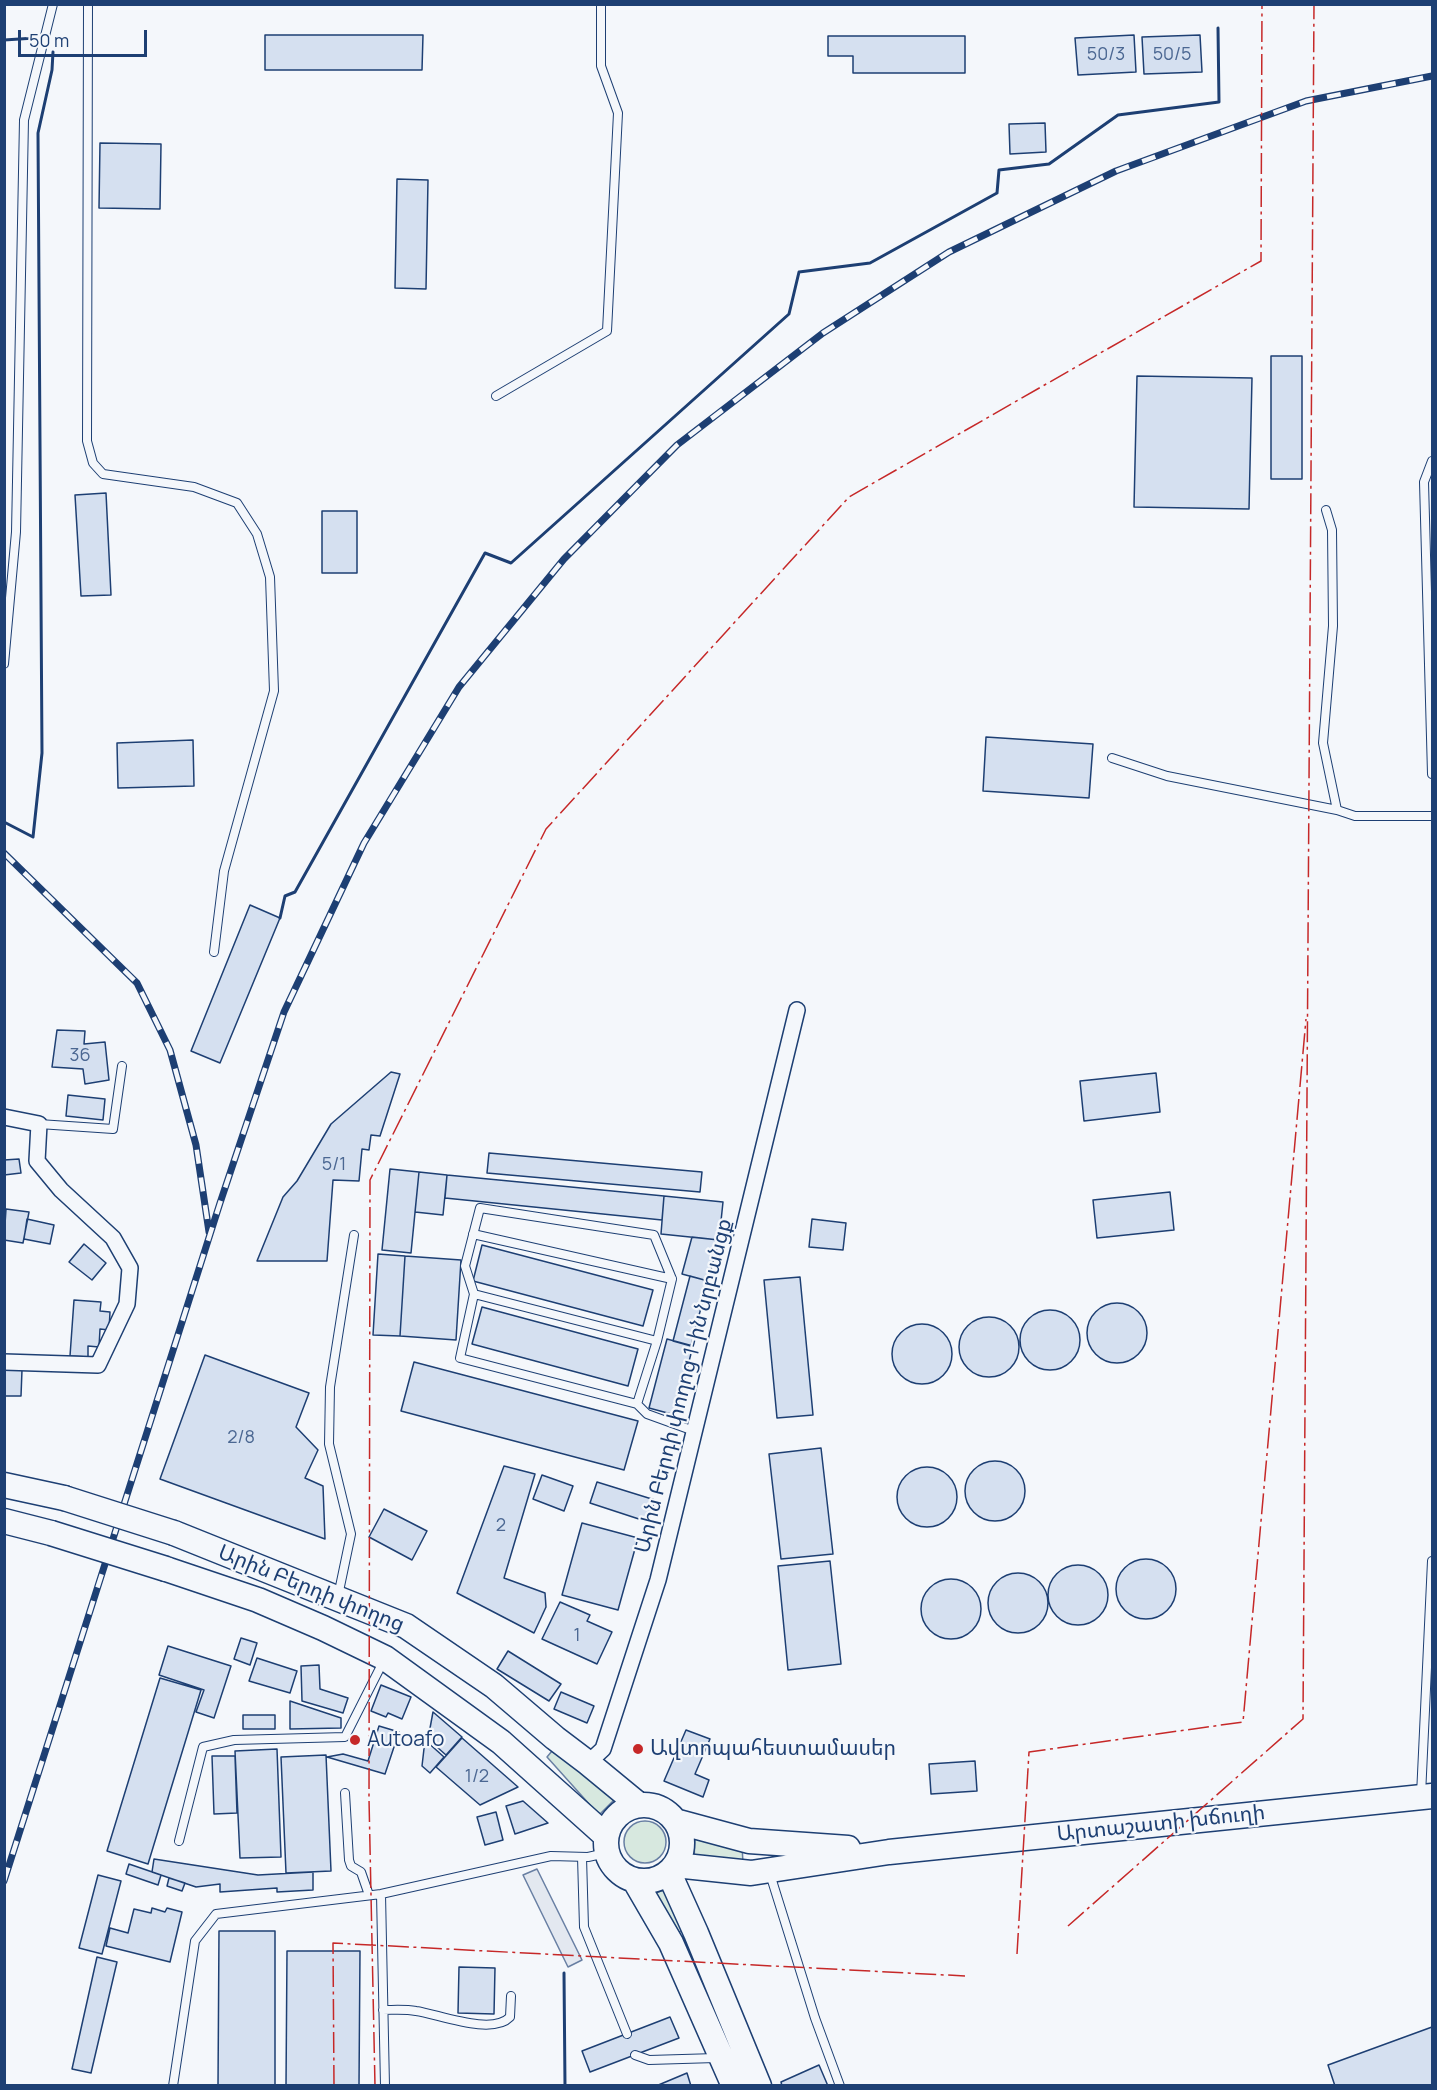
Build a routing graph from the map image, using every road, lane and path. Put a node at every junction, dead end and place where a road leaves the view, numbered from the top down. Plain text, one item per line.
1 (53, 4) edge
2 (88, 4) edge
3 (601, 4) edge
4 (496, 396) dead end
5 (1432, 461) edge
6 (1326, 510) dead end
7 (4, 664) edge
8 (1112, 758) dead end
9 (1432, 774) edge
10 (1337, 810) junction
11 (1432, 816) edge
12 (214, 952) dead end
13 (797, 1010) dead end
14 (122, 1066) dead end
15 (4, 1117) edge
16 (39, 1124) junction
17 (473, 1234) junction
18 (354, 1235) dead end
19 (672, 1279) junction
20 (474, 1293) junction
21 (657, 1341) junction
22 (4, 1362) edge
23 (637, 1404) junction
24 (694, 1431) junction
25 (4, 1485) edge
26 (4, 1521) edge
27 (1432, 1561) edge
28 (337, 1599) junction
29 (385, 1658) junction
30 (588, 1763) junction
31 (345, 1793) dead end
32 (1427, 1796) edge
33 (639, 1805) junction
34 (675, 1821) junction
35 (179, 1841) dead end
36 (606, 1844) junction
37 (889, 1852) junction
38 (582, 1857) junction
39 (672, 1869) junction
40 (769, 1870) junction
41 (635, 1881) junction
42 (381, 1894) junction
43 (369, 1896) junction
44 (511, 1996) dead end
45 (383, 2010) junction
46 (627, 2034) dead end
47 (635, 2055) dead end
48 (723, 2058) junction
49 (173, 2085) edge
50 (385, 2085) edge
51 (734, 2085) edge
52 (759, 2085) edge
53 (840, 2085) edge

1 - 7 lane
2 - 12 lane
3 - 4 lane
5 - 9 lane
6 - 10 lane
8 - 10 lane
10 - 11 lane
13 - 24 street, Արին Բերդի փողոց 1-ին նրբանցք
14 - 16 lane
15 - 16 street
16 - 22 street
17 - 19 lane
17 - 19 lane
17 - 20 lane
18 - 28 lane
19 - 21 lane
20 - 21 lane
20 - 23 lane
21 - 23 lane
23 - 24 lane
24 - 30 street, Արին Բերդի փողոց 1-ին նրբանցք
25 - 28 main road, Արին Բերդի փողոց, bridge
26 - 29 main road, Արին Բերդի փողոց, bridge
27 - 32 lane
28 - 30 main road, Արին Բերդի փողոց
29 - 35 lane
29 - 36 main road, Արին Բերդի փողոց
30 - 33 main road, Արին Բերդի փողոց
31 - 43 lane
32 - 37 main road, Արտաշատի խճուղի
33 - 34 main road
33 - 36 main road
34 - 37 main road, Արտաշատի խճուղի
34 - 39 main road
36 - 38 lane
36 - 41 main road
37 - 40 main road, Արտաշատի խճուղի
38 - 42 lane
38 - 46 lane
39 - 40 main road, Արտաշատի խճուղի
39 - 41 main road
39 - 52 main road
40 - 53 lane
41 - 48 main road
42 - 43 lane
42 - 45 lane
43 - 49 lane
44 - 45 lane
45 - 50 lane
47 - 48 lane
48 - 51 main road

